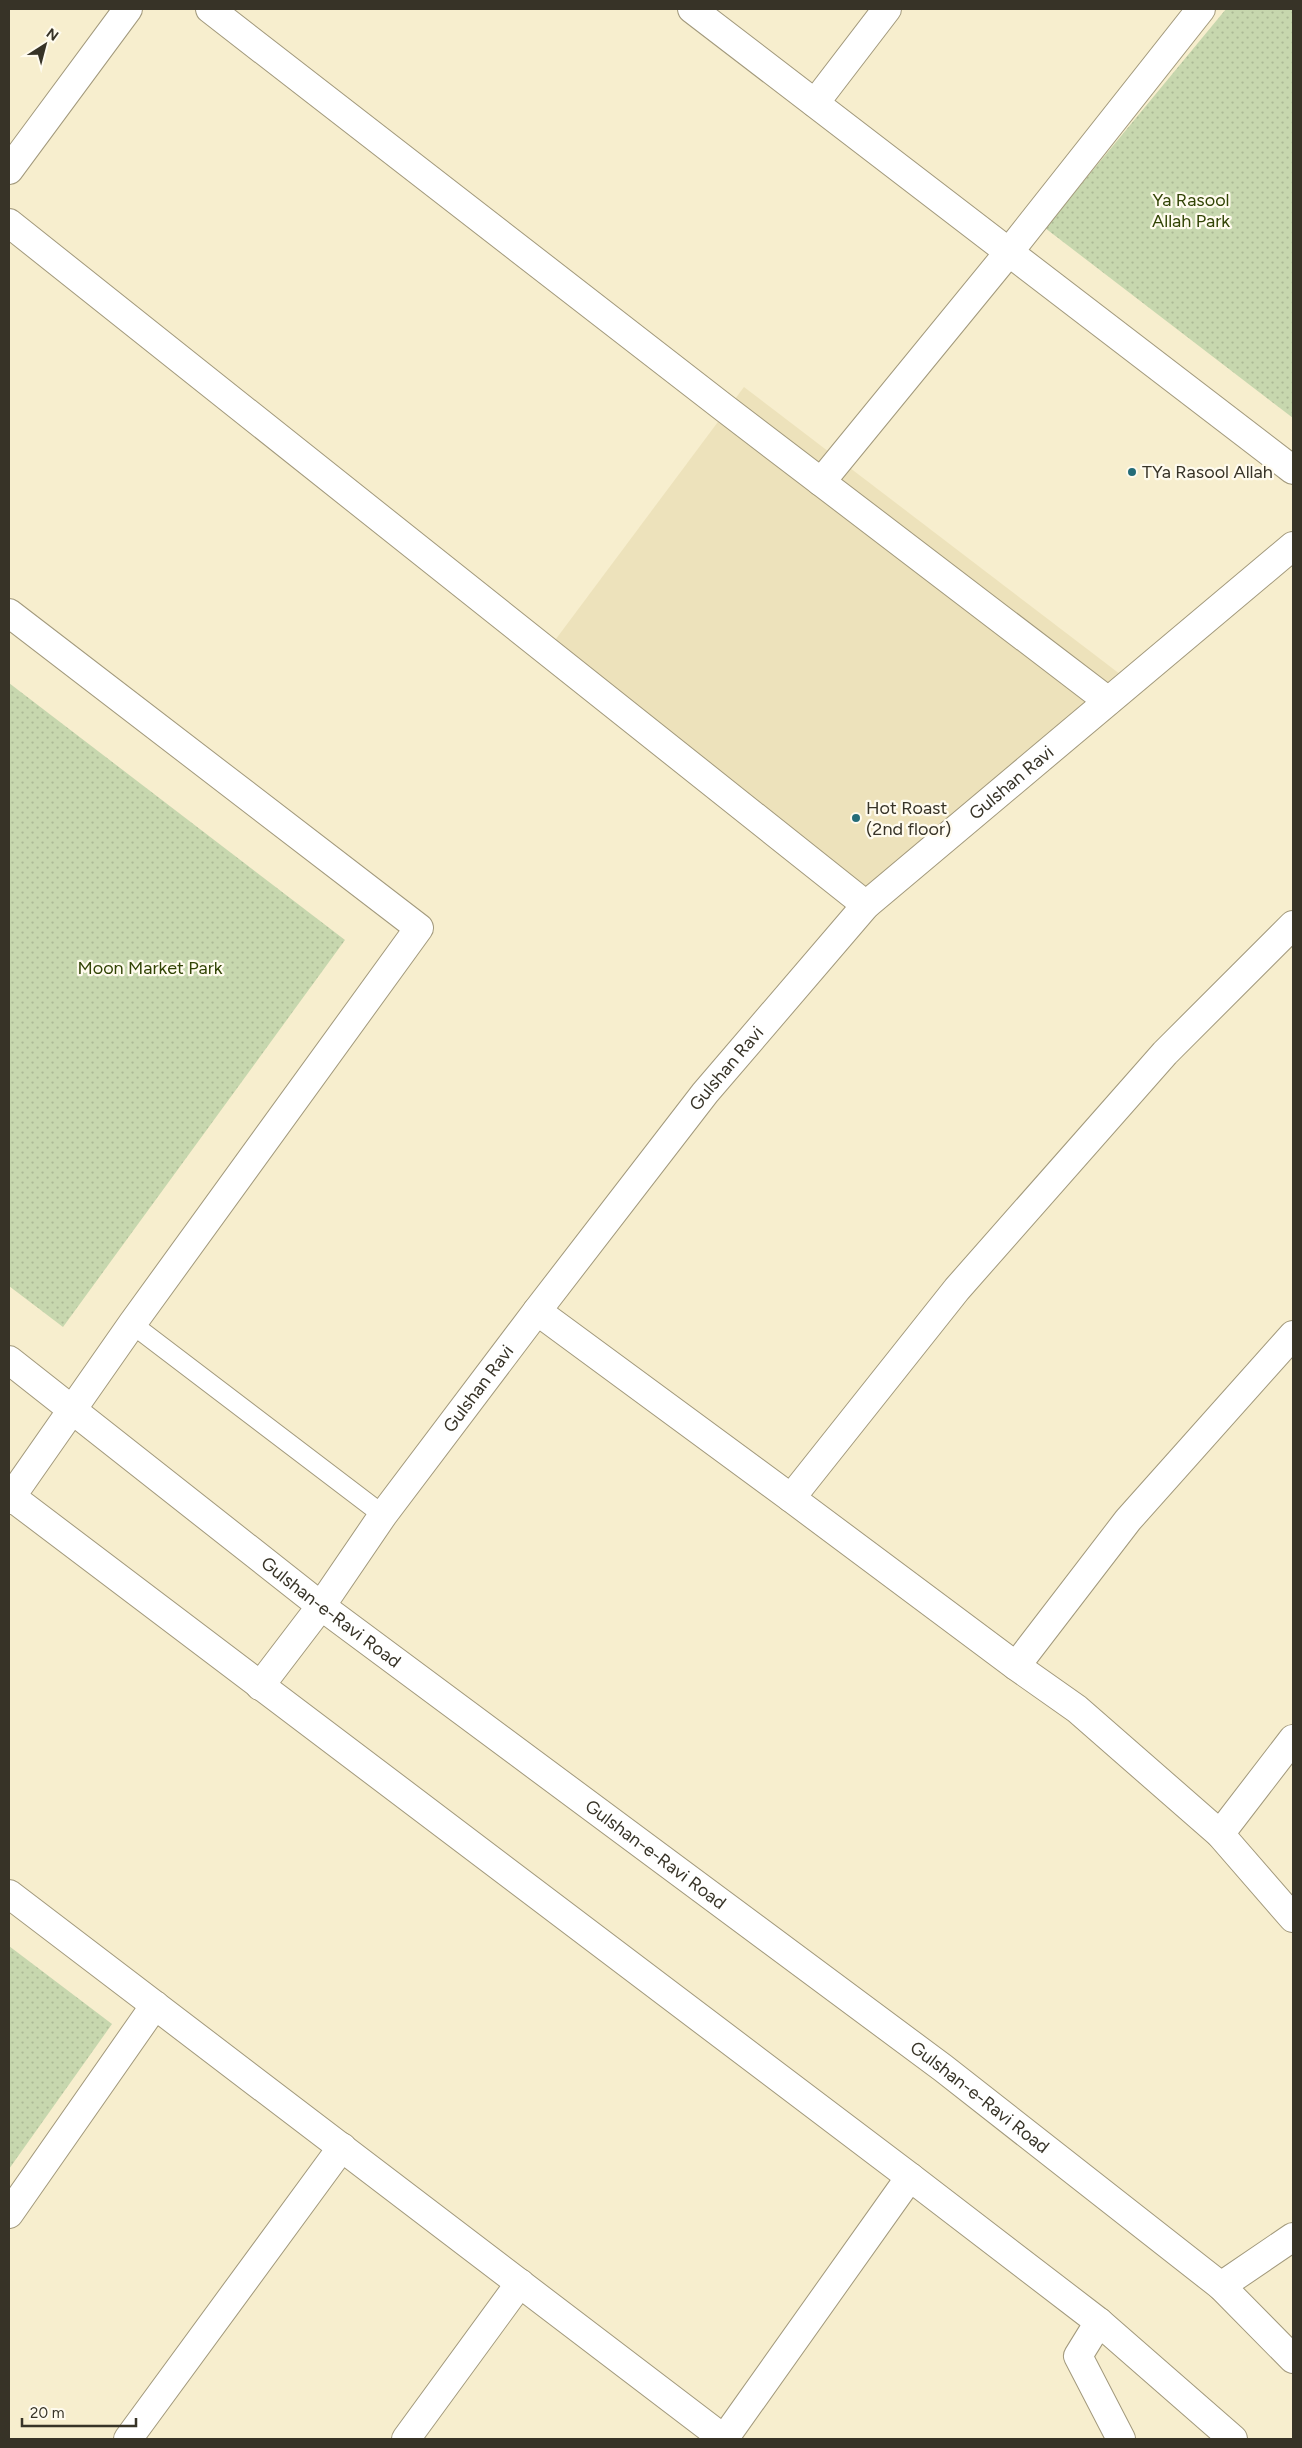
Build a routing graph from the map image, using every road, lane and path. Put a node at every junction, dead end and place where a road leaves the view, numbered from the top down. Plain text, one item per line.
1 (128, 9) edge
2 (210, 9) edge
3 (692, 9) edge
4 (887, 9) edge
5 (1201, 9) edge
6 (815, 103) junction
7 (9, 170) edge
8 (9, 223) edge
9 (1009, 252) junction
10 (1293, 470) edge
11 (821, 482) junction
12 (1293, 546) edge
13 (9, 613) edge
14 (1108, 701) junction
15 (866, 905) junction
16 (1293, 925) edge
17 (537, 1311) junction
18 (132, 1324) junction
19 (1293, 1335) edge
20 (9, 1360) edge
21 (73, 1410) junction
22 (10, 1497) edge
23 (792, 1498) junction
24 (384, 1515) junction
25 (321, 1606) junction
26 (1016, 1666) junction
27 (260, 1686) junction
28 (1293, 1739) edge
29 (1220, 1834) junction
30 (9, 1894) edge
31 (1293, 1918) edge
32 (155, 2005) junction
33 (342, 2148) junction
34 (910, 2177) junction
35 (9, 2214) edge
36 (1293, 2237) edge
37 (520, 2283) junction
38 (1220, 2286) junction
39 (1099, 2322) junction
40 (1293, 2359) edge
41 (128, 2439) edge
42 (406, 2439) edge
43 (1122, 2439) edge
44 (1233, 2439) edge

1 - 7 street
2 - 11 street
3 - 6 street
4 - 6 street
5 - 9 street
6 - 9 street
8 - 15 street
9 - 10 street
9 - 11 street
11 - 14 street
12 - 14 street, Gulshan Ravi
13 - 18 street
14 - 15 street, Gulshan Ravi
15 - 17 street, Gulshan Ravi
16 - 23 street
17 - 23 street
17 - 24 street, Gulshan Ravi
18 - 21 street
18 - 24 lane
19 - 26 street
20 - 21 street, Gulshan-e-Ravi Road
21 - 22 street
21 - 25 street, Gulshan-e-Ravi Road
22 - 27 street
23 - 26 street
24 - 25 street, Gulshan Ravi
25 - 27 street, Gulshan Ravi
25 - 38 street, Gulshan-e-Ravi Road
26 - 29 street
27 - 34 street
28 - 29 street
29 - 31 street
30 - 32 street
32 - 33 street
32 - 35 street
33 - 37 street
33 - 41 street
34 - 37 street
34 - 39 street
36 - 38 street
37 - 42 street
38 - 40 street, Gulshan-e-Ravi Road
39 - 43 street
39 - 44 street

